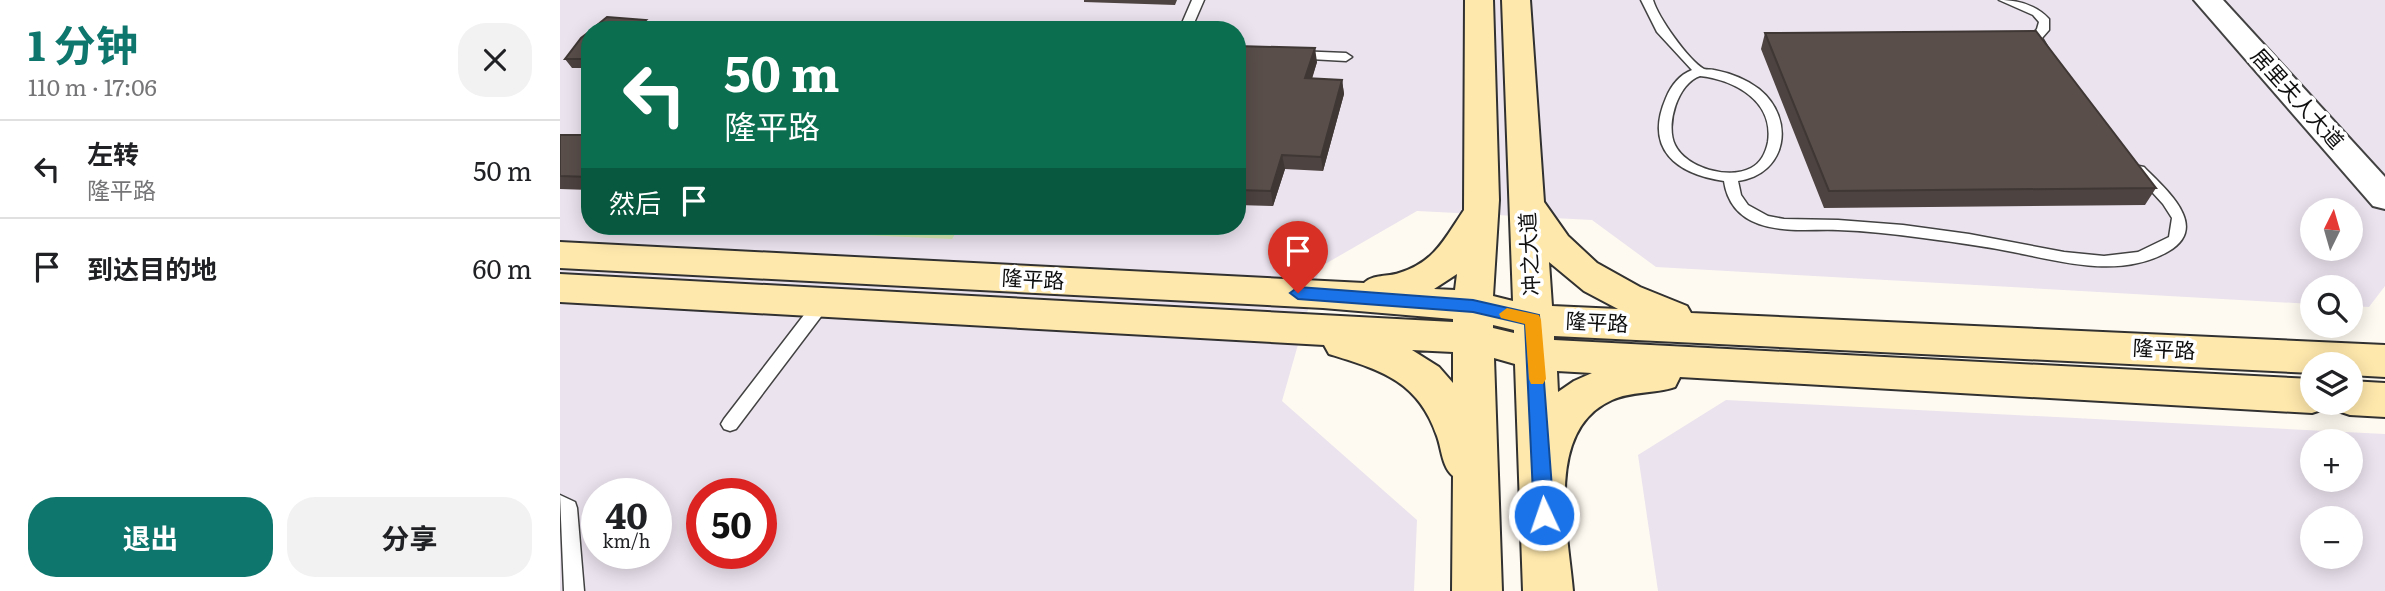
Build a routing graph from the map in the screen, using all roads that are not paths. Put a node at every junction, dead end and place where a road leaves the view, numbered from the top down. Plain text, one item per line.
1 (1198, 0) edge
2 (1479, 0) edge
3 (1516, 0) edge
4 (1647, 0) edge
5 (2005, 0) edge
6 (2208, 0) edge
7 (2232, 0) edge
8 (1189, 21) edge
9 (1278, 54) edge
10 (1346, 57) dead end
11 (2059, 64) edge
12 (1700, 72) junction
13 (2134, 163) edge
14 (2385, 169) edge
15 (1730, 177) junction
16 (2385, 198) edge
17 (1482, 200) junction
18 (1527, 202) junction
19 (560, 255) edge
20 (560, 288) edge
21 (1323, 294) junction
22 (823, 302) junction
23 (1474, 322) junction
24 (1276, 326) junction
25 (1703, 328) junction
26 (1534, 337) junction
27 (2385, 361) edge
28 (1730, 364) junction
29 (2300, 395) edge
30 (2363, 399) edge
31 (2385, 400) edge
32 (730, 424) dead end
33 (560, 503) edge
34 (1544, 515) junction
35 (1477, 521) junction
36 (574, 591) edge
37 (1477, 591) edge
38 (1548, 591) edge

1 - 8 lane
2 - 17 main road
3 - 18 main road, 冲之大道
4 - 12 lane
5 - 11 lane
6 - 16 street, 居里夫人大道
7 - 14 street, 居里夫人大道
9 - 10 lane
12 - 15 lane
12 - 15 lane
13 - 15 lane
17 - 21 main road
17 - 23 main road
18 - 25 main road
18 - 26 main road, 冲之大道
19 - 21 main road, 隆平路
20 - 22 main road, 隆平路
21 - 23 main road, 隆平路
22 - 24 main road, 隆平路
22 - 32 lane
23 - 24 main road, 隆平路
23 - 26 main road, 隆平路
23 - 35 main road
24 - 35 main road
25 - 26 main road, 隆平路
25 - 27 main road, 隆平路
26 - 28 main road, 隆平路
26 - 34 main road, 冲之大道
28 - 29 main road, 隆平路
28 - 34 main road
30 - 31 main road
33 - 36 lane
34 - 38 main road, 冲之大道
35 - 37 main road

